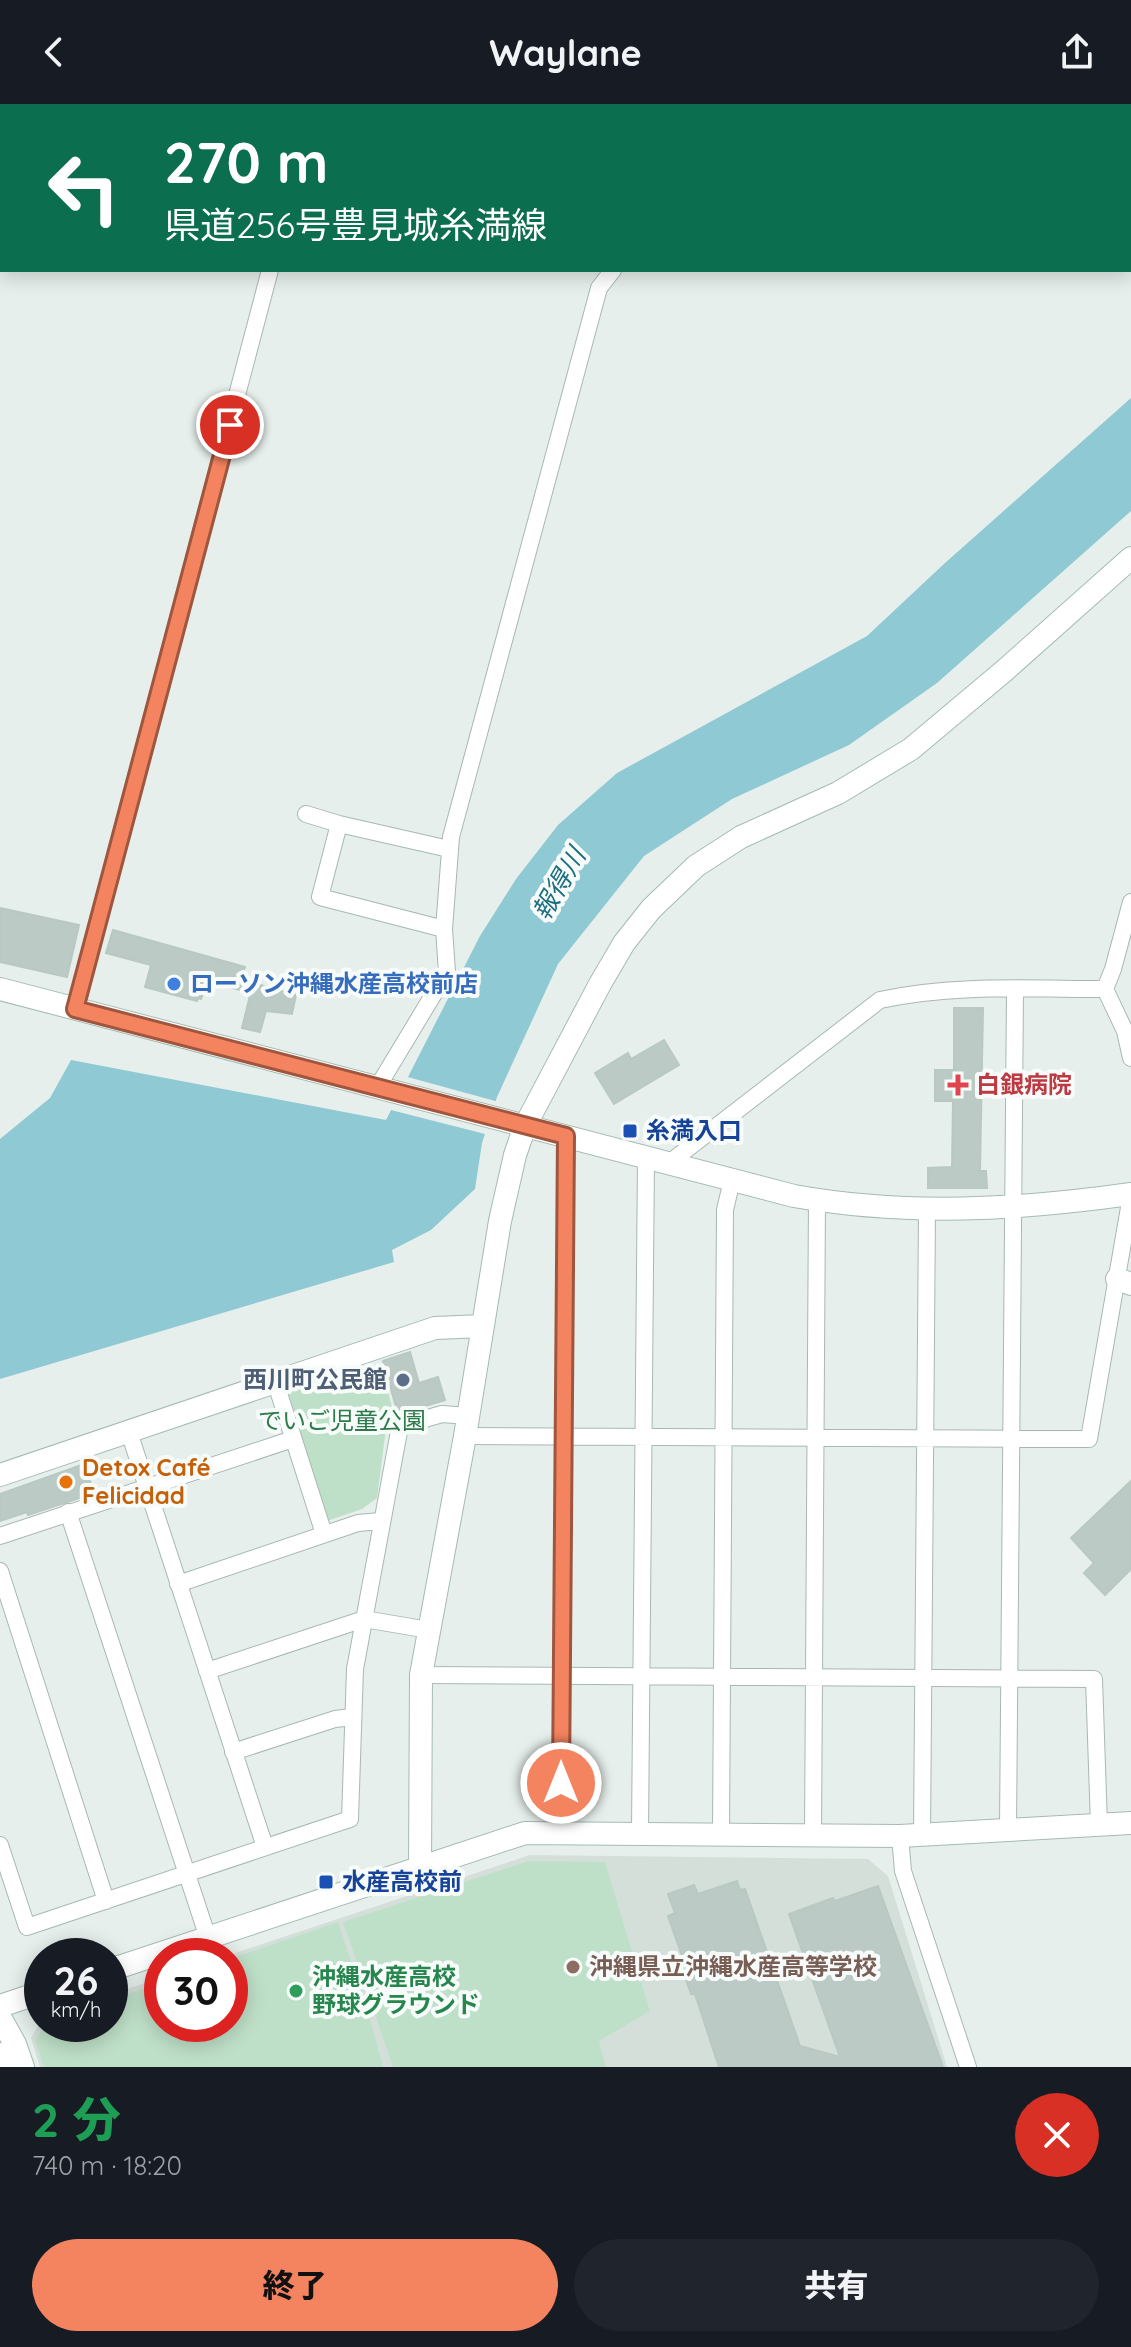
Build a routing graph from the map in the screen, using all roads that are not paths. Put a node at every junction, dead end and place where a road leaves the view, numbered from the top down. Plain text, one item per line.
1 (269, 272) edge
2 (611, 272) edge
3 (1131, 558) edge
4 (306, 814) dead end
5 (339, 824) junction
6 (449, 849) junction
7 (1131, 902) edge
8 (444, 929) junction
9 (0, 989) edge
10 (1105, 989) junction
11 (1015, 990) junction
12 (75, 1009) junction
13 (1131, 1058) edge
14 (384, 1090) junction
15 (525, 1126) junction
16 (566, 1136) junction
17 (646, 1157) junction
18 (669, 1163) junction
19 (732, 1180) junction
20 (1131, 1195) edge
21 (817, 1200) junction
22 (1015, 1207) junction
23 (927, 1210) junction
24 (1127, 1241) edge
25 (1124, 1281) edge
26 (482, 1326) junction
27 (276, 1384) junction
28 (467, 1426) junction
29 (129, 1432) junction
30 (564, 1436) junction
31 (644, 1437) junction
32 (725, 1437) junction
33 (815, 1438) junction
34 (925, 1438) junction
35 (293, 1439) junction
36 (1013, 1439) junction
37 (0, 1475) edge
38 (147, 1487) junction
39 (68, 1512) junction
40 (381, 1521) junction
41 (324, 1534) junction
42 (0, 1536) edge
43 (0, 1571) edge
44 (178, 1584) junction
45 (364, 1619) junction
46 (429, 1630) junction
47 (207, 1671) junction
48 (421, 1675) junction
49 (562, 1676) junction
50 (642, 1677) junction
51 (722, 1677) junction
52 (814, 1677) junction
53 (923, 1678) junction
54 (1010, 1679) junction
55 (353, 1717) junction
56 (233, 1752) junction
57 (1131, 1823) edge
58 (1099, 1825) junction
59 (1008, 1830) junction
60 (561, 1832) junction
61 (640, 1832) junction
62 (721, 1833) junction
63 (813, 1834) junction
64 (911, 1836) junction
65 (0, 1845) edge
66 (265, 1847) junction
67 (420, 1868) junction
68 (187, 1873) junction
69 (106, 1901) junction
70 (208, 1938) joint
71 (24, 1998) edge
72 (0, 2006) edge
73 (0, 2017) edge
74 (0, 2054) edge
75 (4, 2067) edge
76 (23, 2067) edge
77 (968, 2067) edge

1 - 12 street
2 - 6 street
3 - 15 street
4 - 5 street
5 - 6 street
5 - 8 street
6 - 8 street
7 - 10 street
8 - 14 street
9 - 12 street
10 - 11 street
10 - 13 street
11 - 18 street
11 - 22 street
12 - 14 street
14 - 15 street
15 - 16 street
15 - 26 street
16 - 17 street
16 - 30 street
17 - 18 street
17 - 31 street
18 - 19 street
19 - 21 street
19 - 32 street
20 - 22 street
20 - 24 street
21 - 23 street
21 - 33 street
22 - 23 street
22 - 36 street
23 - 34 street
24 - 25 street
25 - 36 street
26 - 27 street
26 - 28 street
27 - 29 street
27 - 35 street
28 - 30 street
28 - 40 street
28 - 46 street
29 - 37 street
29 - 38 street
30 - 31 street
30 - 49 street
31 - 32 street
31 - 50 street
32 - 33 street
32 - 51 street
33 - 34 street
33 - 52 street
34 - 36 street
34 - 53 street
35 - 38 street
35 - 41 street
36 - 54 street
38 - 39 street
38 - 44 street
39 - 42 street
39 - 68 street
40 - 41 street
40 - 45 street
41 - 44 street
43 - 69 street
44 - 47 street
45 - 46 street
45 - 47 street
45 - 55 street
46 - 48 street
47 - 56 street
48 - 49 street
48 - 67 street
49 - 50 street
49 - 60 street
50 - 51 street
50 - 61 street
51 - 52 street
51 - 62 street
52 - 53 street
52 - 63 street
53 - 54 street
53 - 64 street
54 - 58 street
54 - 59 street
55 - 56 street
55 - 66 street
56 - 66 street
57 - 58 street
58 - 59 street
59 - 64 street
60 - 61 street
60 - 67 street
61 - 62 street
62 - 63 street
63 - 64 street
64 - 77 street
65 - 69 street
66 - 68 street
67 - 70 street
68 - 69 street
68 - 70 street
71 - 72 street
73 - 76 street
74 - 75 street

